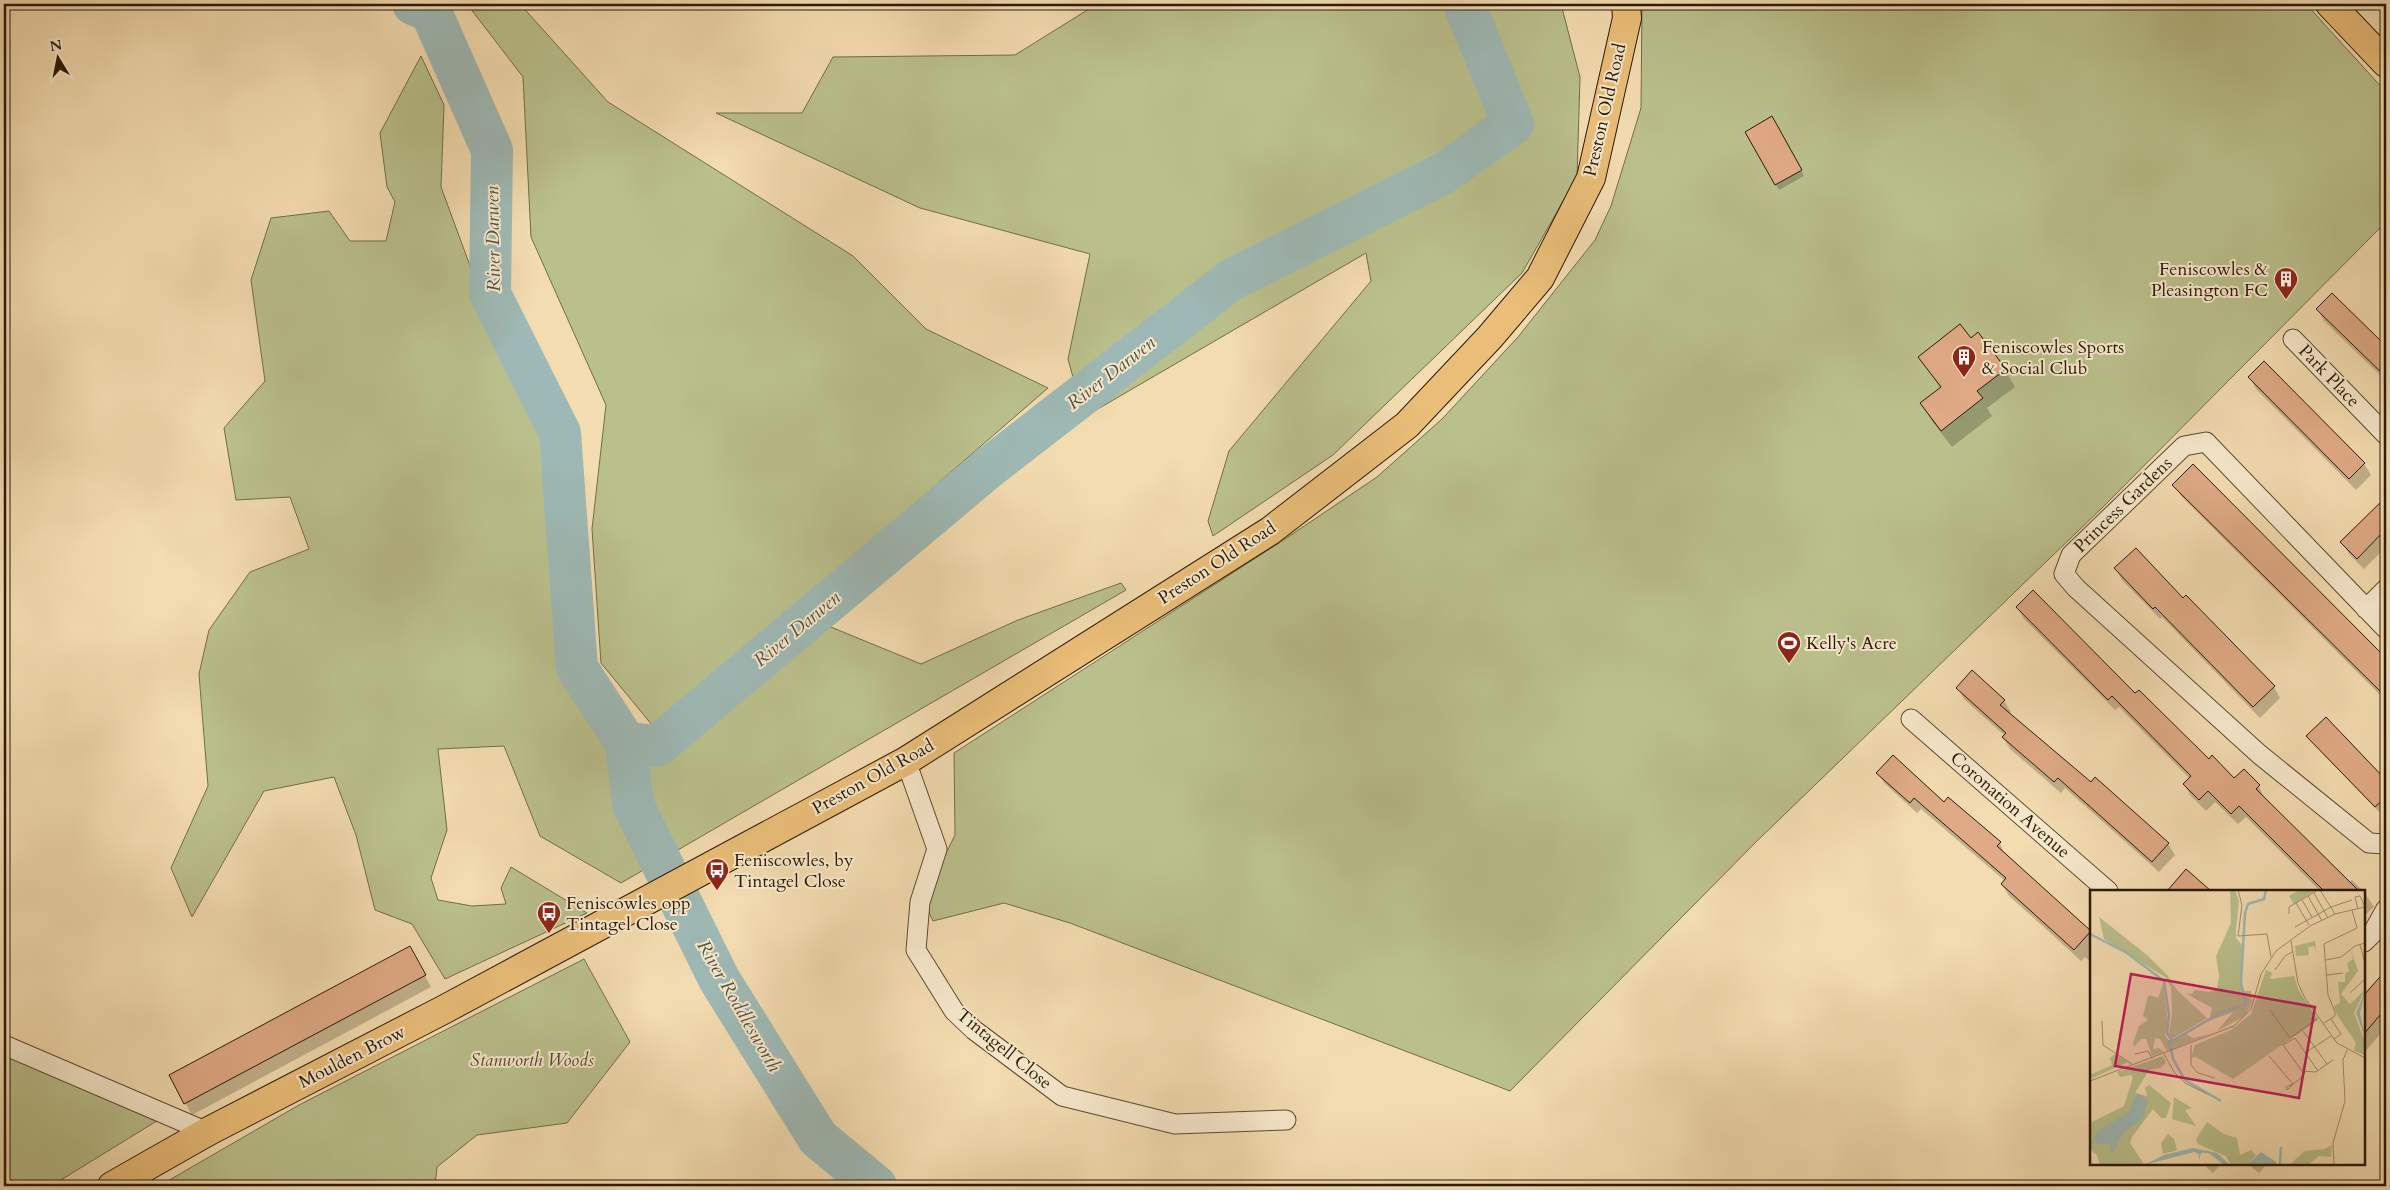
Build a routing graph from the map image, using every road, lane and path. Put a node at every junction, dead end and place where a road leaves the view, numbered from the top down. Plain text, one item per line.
1 (1626, 4) edge
2 (2330, 4) edge
3 (2386, 64) edge
4 (2293, 339) dead end
5 (2386, 435) edge
6 (2386, 589) edge
7 (2366, 609) junction
8 (2386, 629) edge
9 (1911, 719) dead end
10 (906, 761) junction
11 (2386, 844) edge
12 (2107, 890) edge
13 (2386, 909) edge
14 (594, 930) joint
15 (2365, 941) edge
16 (4, 1046) edge
17 (1286, 1120) dead end
18 (207, 1132) junction
19 (112, 1186) edge

1 - 10 main road, Preston Old Road
2 - 3 main road
4 - 5 street, Park Place
6 - 7 street
7 - 8 street, Princess Gardens
7 - 11 street, Princess Gardens
9 - 12 street, Coronation Avenue
10 - 14 main road, Preston Old Road
10 - 17 street, Tintagell Close
13 - 15 street
14 - 18 main road, Moulden Brow
16 - 18 street
18 - 19 main road, Moulden Brow

